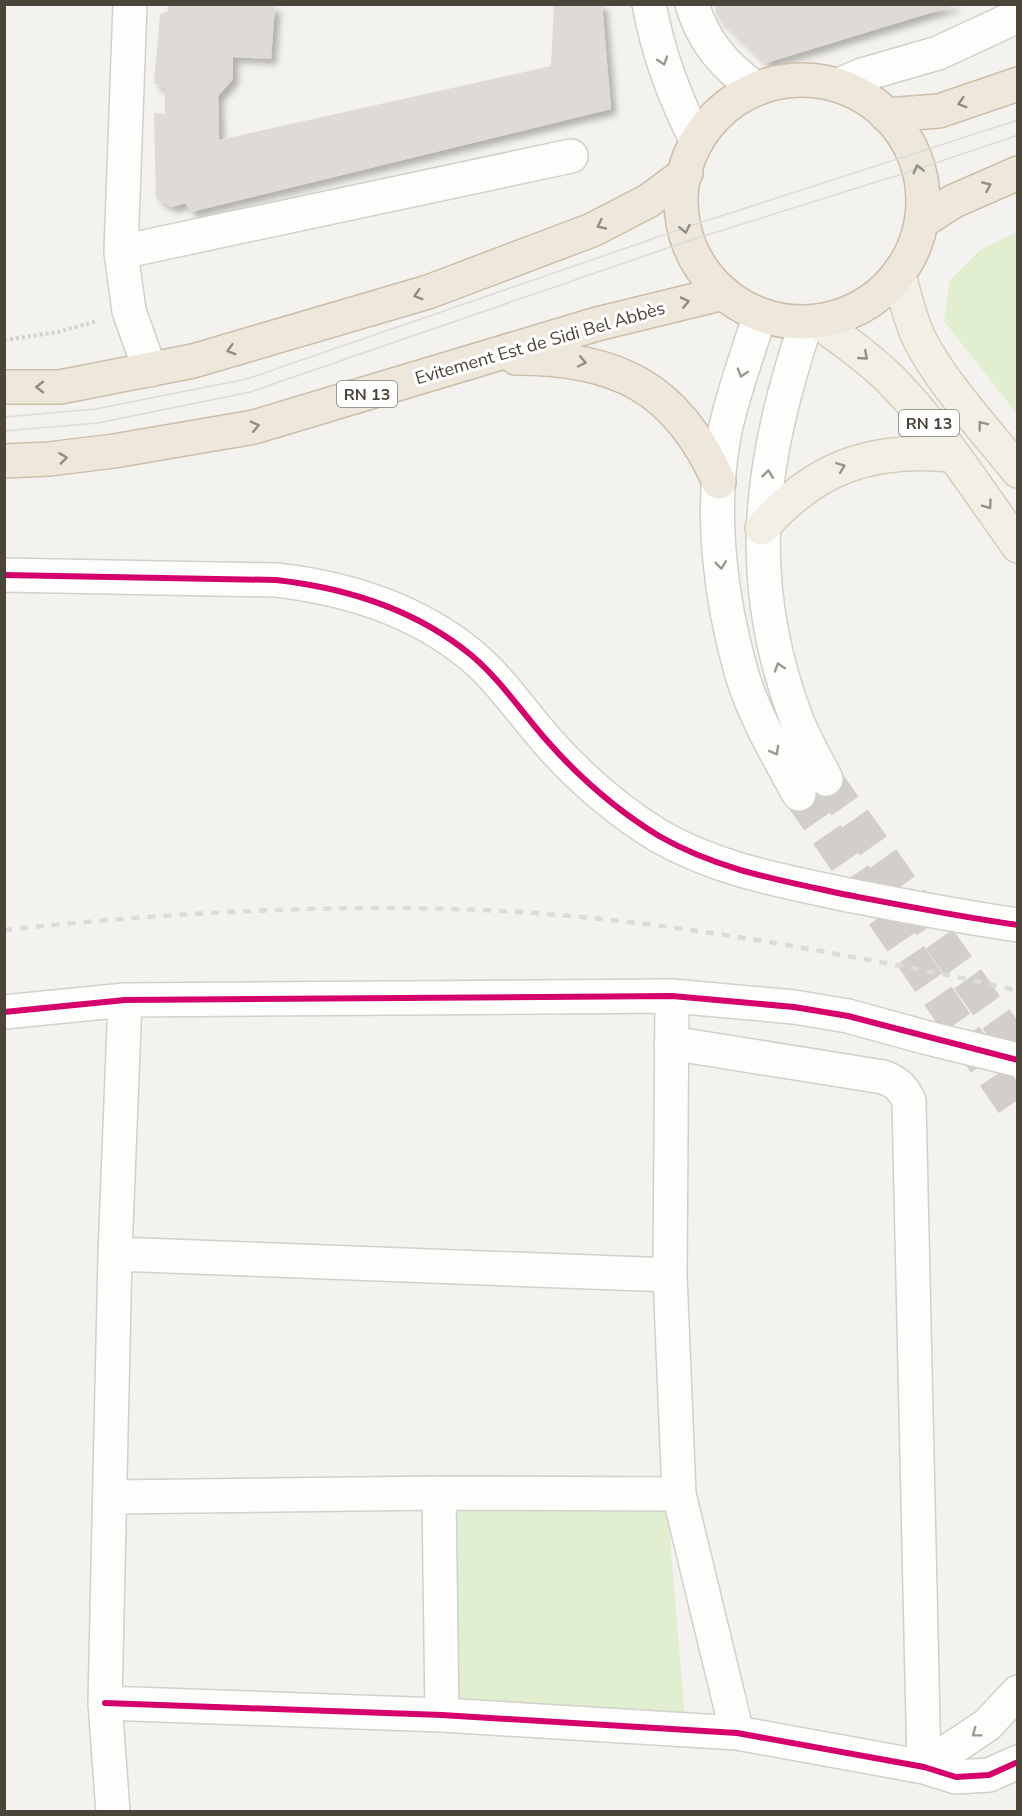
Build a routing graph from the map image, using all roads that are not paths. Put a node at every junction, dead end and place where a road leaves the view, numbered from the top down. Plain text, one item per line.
1 (130, 4) edge
2 (649, 4) edge
3 (692, 4) edge
4 (1017, 16) edge
5 (1017, 84) edge
6 (839, 86) junction
7 (756, 89) junction
8 (886, 115) junction
9 (697, 141) junction
10 (571, 156) dead end
11 (686, 172) junction
12 (1017, 173) edge
13 (921, 222) junction
14 (121, 252) junction
15 (899, 273) junction
16 (724, 293) junction
17 (759, 317) junction
18 (812, 322) junction
19 (482, 358) junction
20 (150, 370) junction
21 (4, 387) edge
22 (952, 455) junction
23 (4, 460) edge
24 (1017, 471) edge
25 (719, 482) junction
26 (762, 528) junction
27 (1017, 546) edge
28 (4, 575) edge
29 (1017, 925) edge
30 (672, 996) junction
31 (124, 1000) junction
32 (4, 1011) edge
33 (671, 1043) junction
34 (1017, 1060) edge
35 (115, 1254) junction
36 (670, 1275) junction
37 (440, 1493) junction
38 (679, 1494) junction
39 (111, 1497) junction
40 (1017, 1692) edge
41 (105, 1703) junction
42 (442, 1715) junction
43 (737, 1732) junction
44 (1017, 1762) edge
45 (924, 1767) junction
46 (113, 1812) edge

1 - 14 street
2 -> 9 street
3 - 7 street
4 - 6 street
5 -> 8 highway
6 - 7 highway
6 - 8 highway
7 - 9 highway
13 -> 8 highway
9 - 11 highway
10 - 14 street
11 -> 16 highway
11 -> 20 highway
13 -> 12 highway
13 - 15 highway
14 - 20 street
15 - 18 highway
24 -> 15 main road, RN 13
16 - 17 highway
19 -> 16 highway, Evitement Est de Sidi Bel Abbès / RN 13
17 - 18 highway
17 -> 25 street
18 -> 22 main road, RN 13
26 -> 18 street
23 -> 19 highway, Evitement Est de Sidi Bel Abbès / RN 13
19 -> 25 highway
20 -> 21 highway
26 -> 22 main road
22 -> 27 main road, RN 13
25 -> 26 street
28 - 29 street
30 - 31 street
30 - 33 street
30 - 34 street, bridge
31 - 32 street
31 - 35 street
33 - 36 street
33 - 45 street
35 - 36 street
35 - 39 street
36 - 38 street
37 - 38 street
37 - 39 street
37 - 42 street
38 - 43 street
39 - 41 street
40 -> 45 street
41 - 42 street
41 - 46 street
42 - 43 street
43 - 45 street
44 - 45 street

